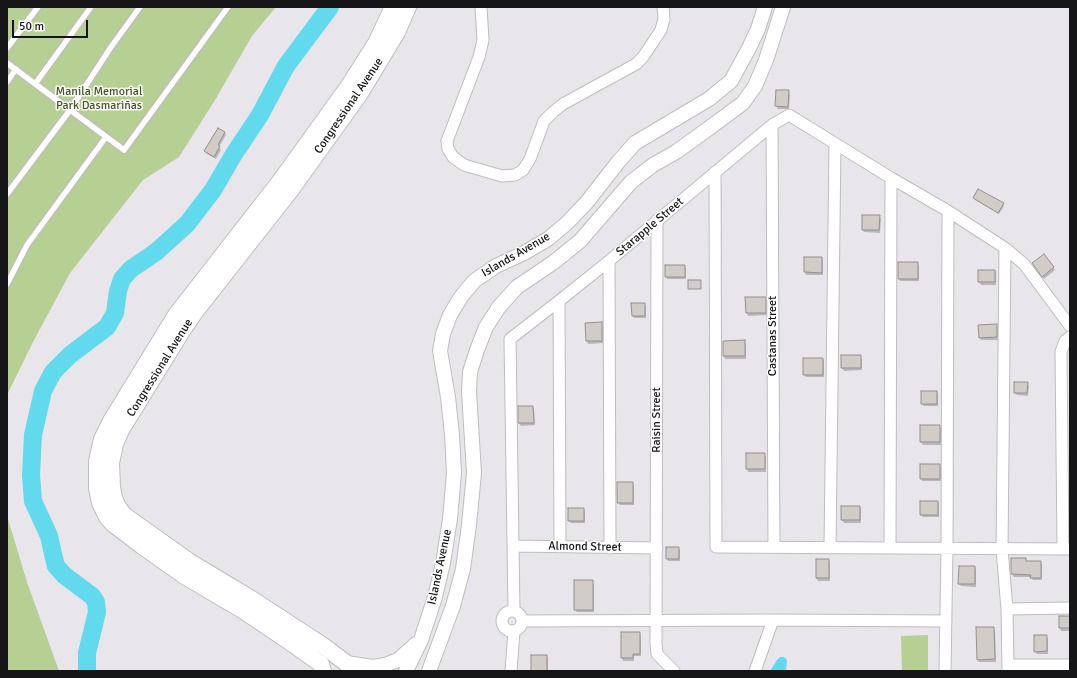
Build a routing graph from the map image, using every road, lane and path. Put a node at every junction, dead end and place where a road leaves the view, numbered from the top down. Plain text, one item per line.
1 (38, 7) edge
2 (91, 7) edge
3 (140, 7) edge
4 (228, 7) edge
5 (393, 7) edge
6 (408, 7) edge
7 (482, 7) edge
8 (663, 7) edge
9 (765, 7) edge
10 (783, 7) edge
11 (7, 48) edge
12 (7, 63) edge
13 (16, 70) junction
14 (7, 82) edge
15 (35, 84) junction
16 (70, 110) junction
17 (772, 125) junction
18 (106, 137) junction
19 (835, 144) junction
20 (715, 172) junction
21 (891, 178) junction
22 (7, 194) edge
23 (948, 211) junction
24 (658, 220) junction
25 (1005, 248) junction
26 (609, 262) junction
27 (7, 284) edge
28 (559, 301) junction
29 (1070, 326) edge
30 (1070, 337) edge
31 (454, 473) junction
32 (474, 473) junction
33 (513, 546) junction
34 (560, 547) junction
35 (774, 547) junction
36 (610, 548) junction
37 (657, 548) junction
38 (830, 548) junction
39 (890, 548) junction
40 (947, 548) junction
41 (1002, 549) junction
42 (1066, 549) edge
43 (1070, 608) edge
44 (1007, 609) junction
45 (514, 611) junction
46 (655, 620) junction
47 (773, 620) junction
48 (522, 621) junction
49 (946, 621) junction
50 (514, 631) junction
51 (421, 640) junction
52 (1070, 665) edge
53 (349, 667) edge
54 (324, 669) edge
55 (1008, 669) edge
56 (406, 671) edge
57 (429, 671) edge
58 (511, 671) edge
59 (674, 671) edge
60 (755, 671) edge
61 (945, 671) edge

1 - 11 lane
2 - 15 lane
3 - 16 lane
4 - 18 lane
5 - 54 main road, Congressional Avenue
6 - 53 main road, Congressional Avenue
7 - 8 street
9 - 31 street, Islands Avenue
10 - 32 street, Islands Avenue
12 - 13 lane
13 - 14 lane
13 - 15 lane
15 - 16 lane
16 - 18 lane
16 - 22 lane
17 - 19 street, Starapple Street
17 - 20 street, Starapple Street
17 - 35 street, Castanas Street
18 - 27 lane
19 - 21 street
19 - 38 street
20 - 24 street, Starapple Street
20 - 35 street
21 - 23 street
21 - 39 street
23 - 25 street
23 - 40 street
24 - 26 street, Starapple Street
24 - 37 street, Raisin Street
25 - 29 street
25 - 41 street
26 - 28 street, Starapple Street
26 - 36 street
28 - 33 street, Starapple Street
28 - 34 street
30 - 42 street
31 - 32 street
31 - 51 street, Islands Avenue
32 - 57 street, Islands Avenue
33 - 34 street, Almond Street
33 - 45 street
34 - 36 street, Almond Street
35 - 38 street
36 - 37 street, Almond Street
37 - 46 street, Raisin Street
38 - 39 street
39 - 40 street
40 - 41 street
40 - 49 street
41 - 42 street
41 - 44 street
43 - 44 street
44 - 55 street
45 - 48 street
45 - 50 street
46 - 47 street
46 - 48 street
46 - 59 street, Raisin Street
47 - 49 street
47 - 60 street
48 - 50 street
49 - 61 street
50 - 58 street
51 - 53 street
51 - 56 street, Islands Avenue
52 - 55 street

